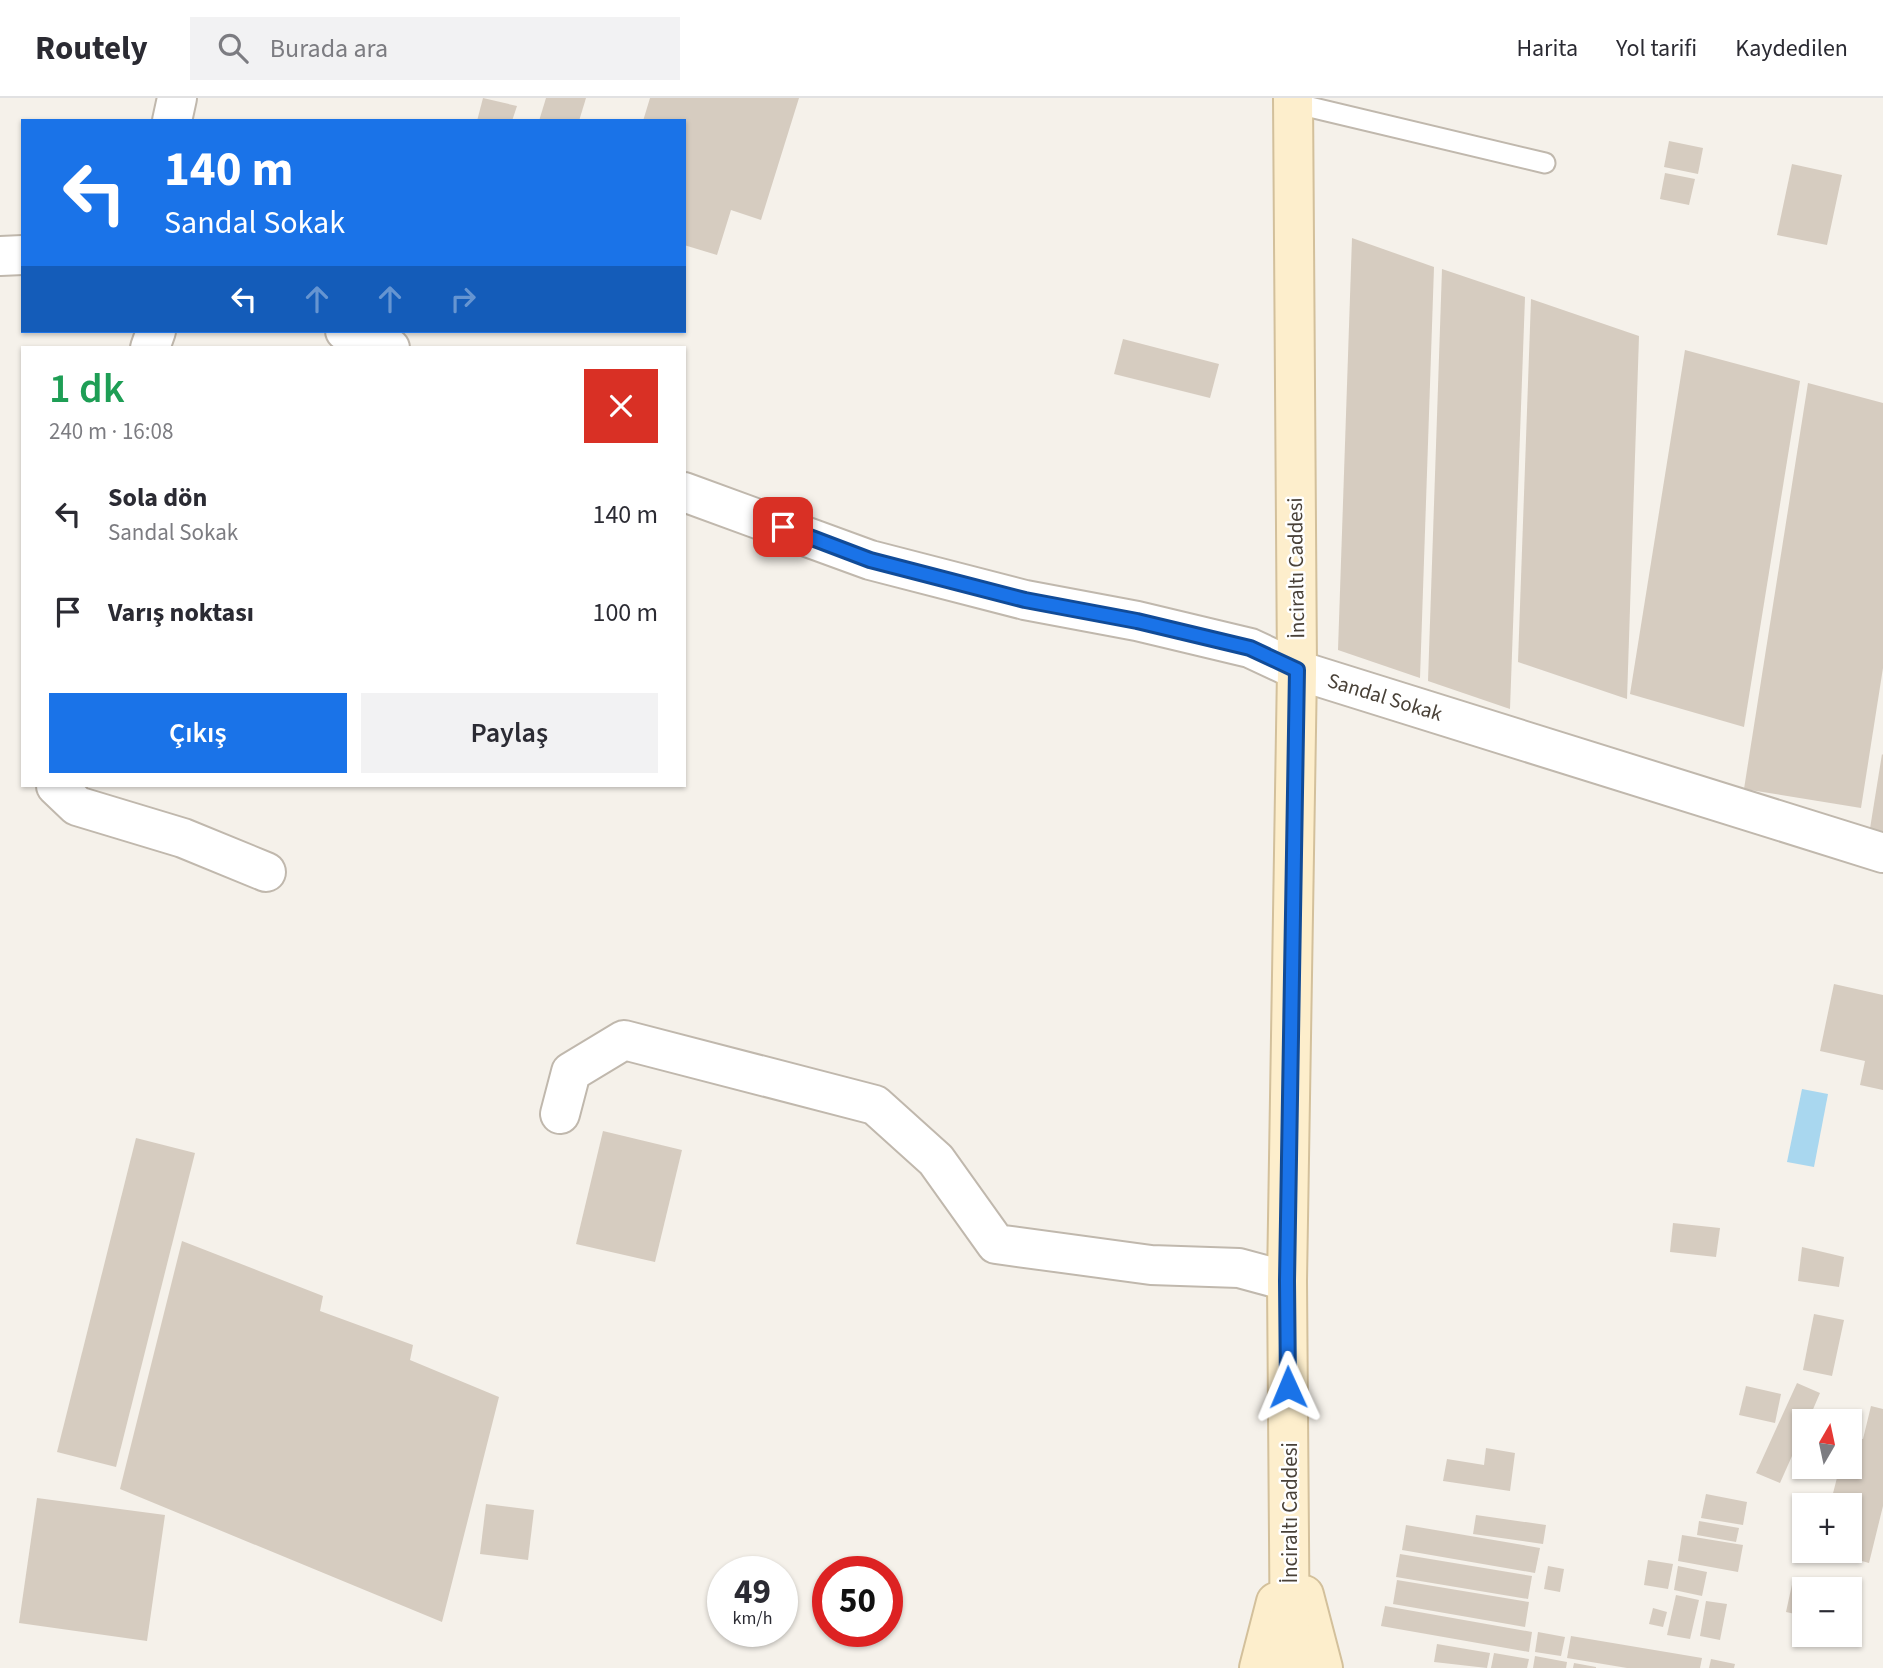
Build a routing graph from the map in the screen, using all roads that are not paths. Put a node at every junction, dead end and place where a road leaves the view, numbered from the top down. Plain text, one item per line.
1 (177, 98) edge
2 (1293, 100) edge
3 (172, 119) edge
4 (1545, 163) dead end
5 (21, 255) edge
6 (0, 256) edge
7 (350, 333) edge
8 (385, 346) edge
9 (686, 493) edge
10 (1297, 670) junction
11 (57, 787) edge
12 (1883, 853) edge
13 (266, 872) dead end
14 (560, 1114) dead end
15 (1287, 1281) junction
16 (1291, 1546) junction
17 (1259, 1668) edge
18 (1290, 1668) edge
19 (1323, 1668) edge

1 - 3 street
2 - 4 lane
2 - 10 main road, İnciraltı Caddesi
5 - 6 street
7 - 8 street
9 - 10 street, Sandal Sokak
10 - 12 street, Sandal Sokak
10 - 15 main road, İnciraltı Caddesi
11 - 13 street
14 - 15 street
15 - 16 main road, İnciraltı Caddesi
16 - 17 main road
16 - 18 main road, İnciraltı Caddesi
16 - 19 main road

